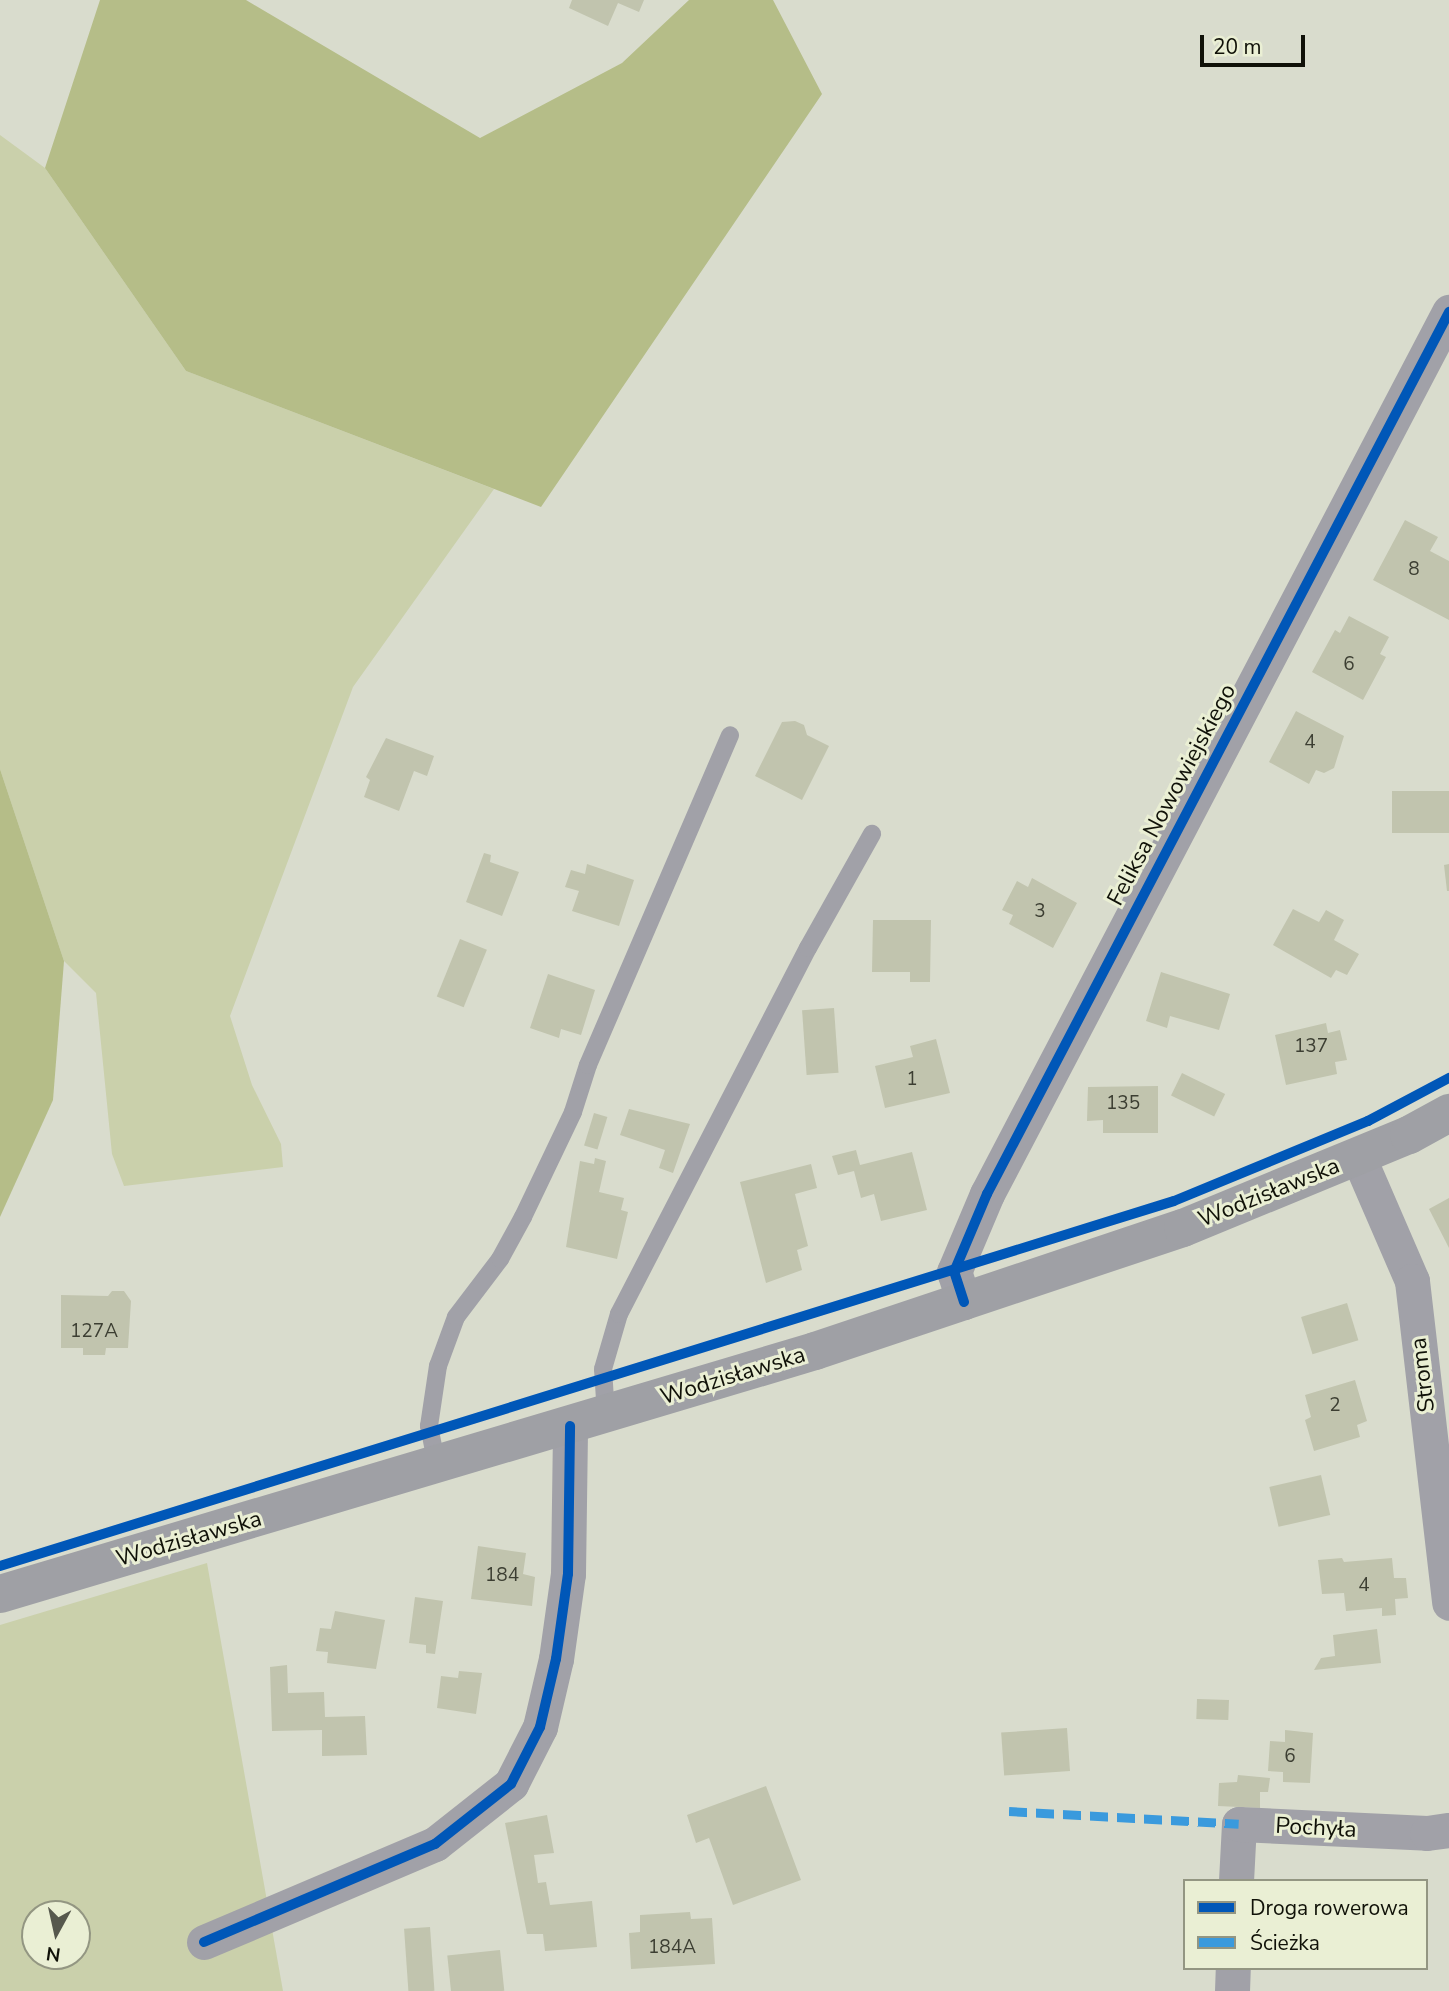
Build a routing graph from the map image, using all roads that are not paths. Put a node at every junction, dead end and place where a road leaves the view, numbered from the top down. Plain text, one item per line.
1 (1449, 312) edge
2 (730, 735) dead end
3 (872, 834) dead end
4 (1449, 1113) edge
5 (1358, 1156) junction
6 (964, 1302) junction
7 (606, 1415) junction
8 (570, 1426) junction
9 (437, 1466) junction
10 (0, 1594) edge
11 (1449, 1603) edge
12 (1449, 1830) edge
13 (1236, 1879) edge
14 (204, 1942) dead end
15 (1233, 1970) edge
16 (1232, 1991) edge

1 - 6 street, Feliksa Nowowiejskiego
2 - 9 lane
3 - 7 lane
4 - 5 main road, Wodzisławska
5 - 6 main road, Wodzisławska
5 - 11 street, Stroma
6 - 7 main road, Wodzisławska
7 - 8 main road, Wodzisławska
8 - 9 main road, Wodzisławska
8 - 14 street
9 - 10 main road, Wodzisławska
12 - 13 street, Pochyła
15 - 16 street

